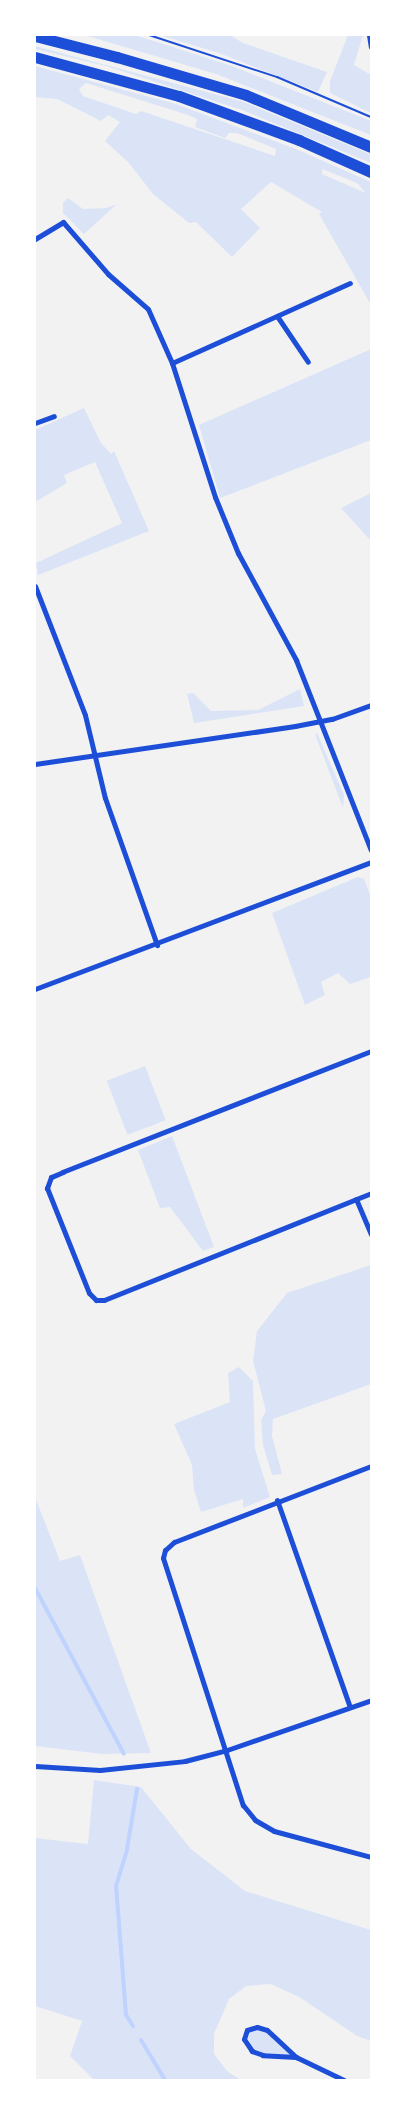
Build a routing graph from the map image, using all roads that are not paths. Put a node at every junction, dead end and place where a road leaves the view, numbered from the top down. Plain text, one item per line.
1 (369, 35) edge
2 (35, 36) edge
3 (371, 47) edge
4 (35, 57) edge
5 (371, 147) edge
6 (371, 172) edge
7 (35, 238) edge
8 (350, 284) dead end
9 (277, 316) junction
10 (308, 362) dead end
11 (172, 363) junction
12 (54, 416) dead end
13 (35, 423) edge
14 (35, 586) edge
15 (371, 705) edge
16 (320, 721) junction
17 (96, 756) junction
18 (35, 764) edge
19 (371, 850) edge
20 (371, 862) edge
21 (157, 945) junction
22 (35, 989) edge
23 (371, 1051) edge
24 (371, 1193) edge
25 (356, 1199) junction
26 (371, 1234) edge
27 (371, 1466) edge
28 (277, 1500) junction
29 (371, 1700) edge
30 (350, 1707) junction
31 (227, 1750) junction
32 (35, 1766) edge
33 (371, 1857) edge
34 (296, 2057) junction
35 (344, 2080) edge

1 - 3 street
2 - 5 highway
4 - 6 highway
7 - 11 street
8 - 9 street
9 - 10 street
9 - 11 street
11 - 16 street
12 - 13 street
14 - 17 street
15 - 16 street
16 - 17 street
16 - 19 street
17 - 18 street
17 - 21 street
20 - 21 street
21 - 22 street
23 - 25 street
24 - 25 street
25 - 26 street
27 - 28 street
28 - 30 street
28 - 31 street
29 - 30 street
30 - 31 street
31 - 32 street
31 - 33 street
34 - 34 street
34 - 35 street

